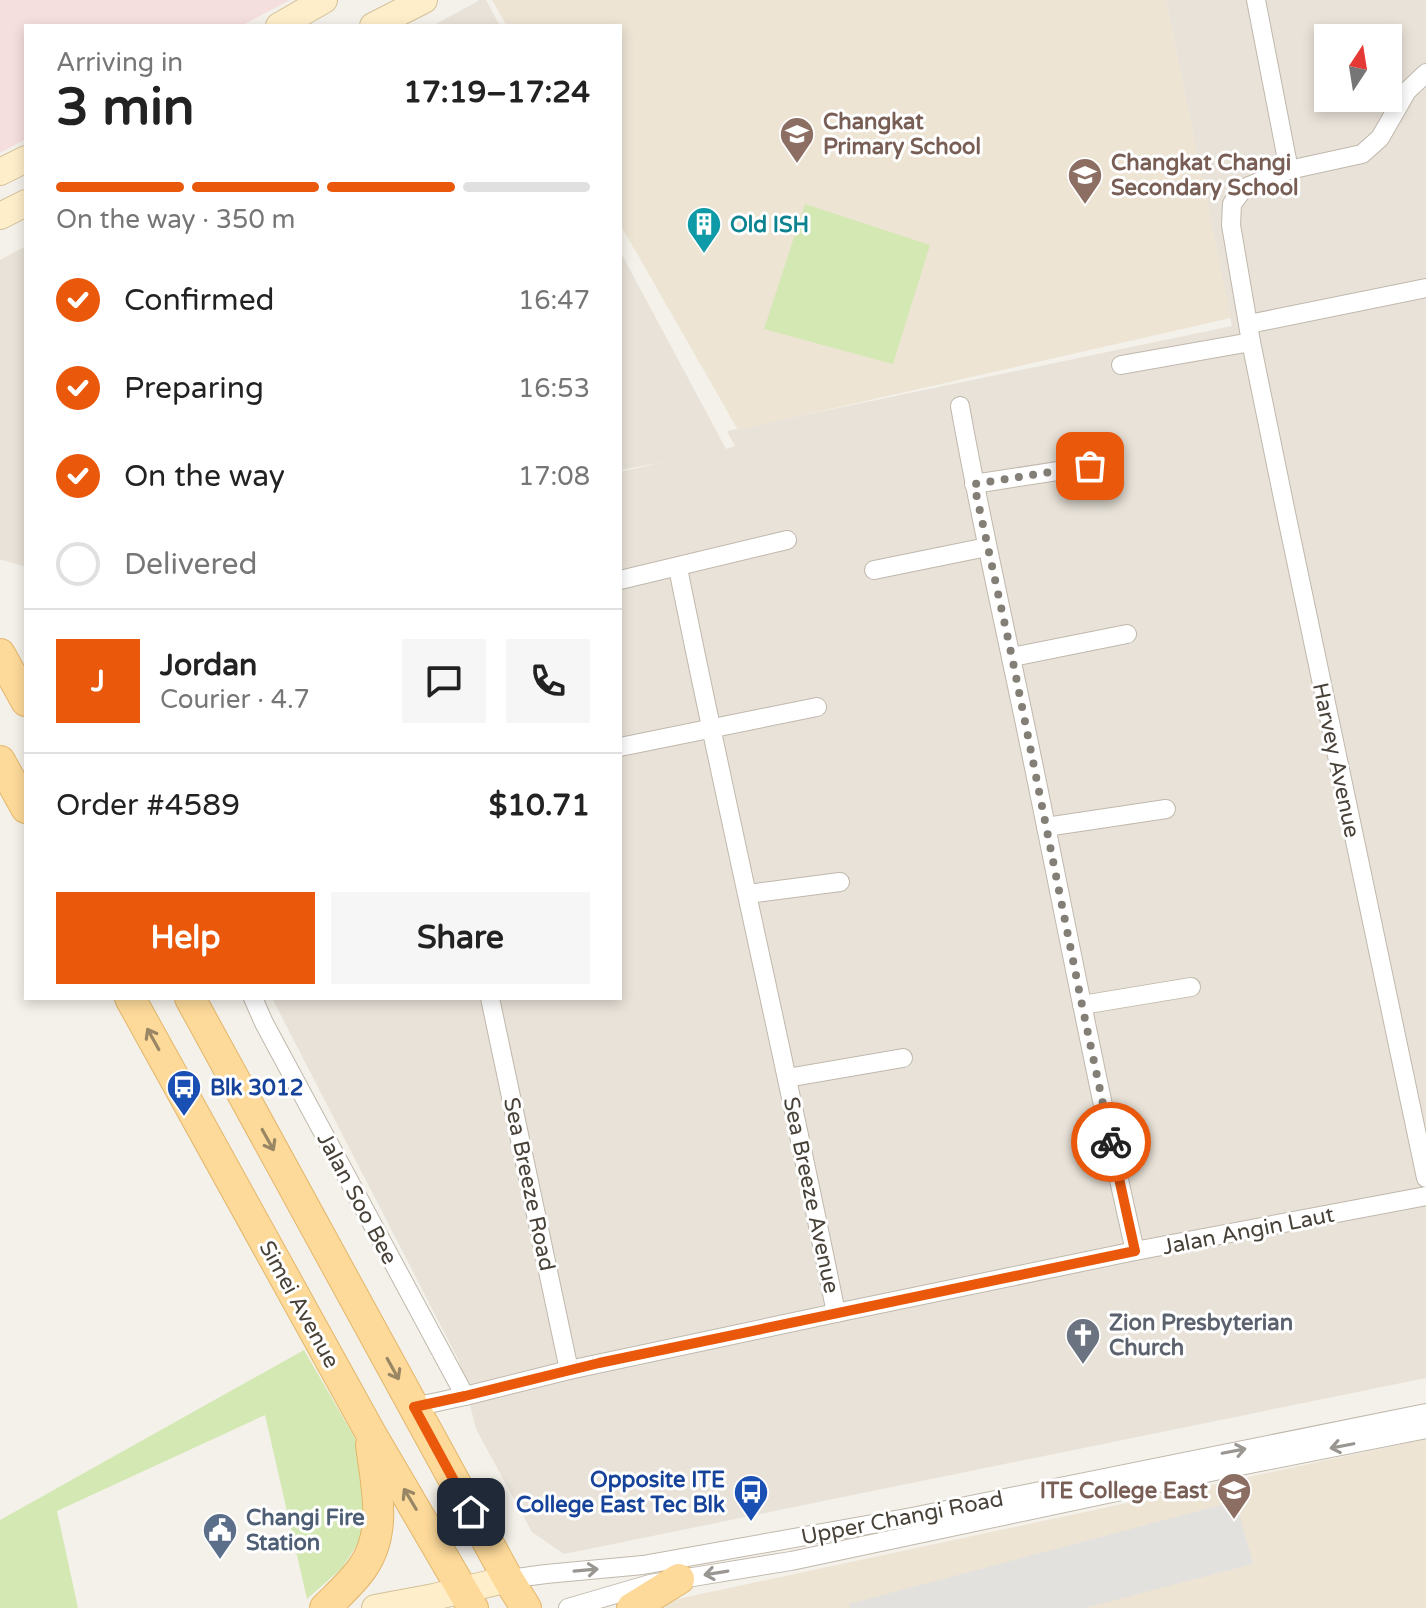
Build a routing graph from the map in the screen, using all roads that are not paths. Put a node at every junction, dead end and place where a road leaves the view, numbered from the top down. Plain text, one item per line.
1 (324, 0) edge
2 (1256, 0) edge
3 (406, 4) edge
4 (283, 24) edge
5 (376, 24) edge
6 (1426, 73) edge
7 (24, 160) edge
8 (1289, 170) junction
9 (0, 172) edge
10 (24, 204) edge
11 (0, 216) edge
12 (1426, 288) edge
13 (1250, 333) junction
14 (1121, 365) dead end
15 (960, 406) dead end
16 (1090, 466) dead end
17 (974, 484) junction
18 (787, 540) dead end
19 (987, 547) junction
20 (678, 568) junction
21 (874, 570) dead end
22 (622, 580) edge
23 (1127, 634) dead end
24 (0, 654) edge
25 (1012, 657) junction
26 (24, 697) edge
27 (817, 707) dead end
28 (712, 728) junction
29 (622, 747) edge
30 (0, 761) edge
31 (24, 804) edge
32 (1166, 809) dead end
33 (1046, 827) junction
34 (840, 882) dead end
35 (748, 894) junction
36 (1191, 987) dead end
37 (131, 1000) edge
38 (191, 1000) edge
39 (254, 1000) edge
40 (490, 1000) edge
41 (1082, 1005) junction
42 (903, 1058) dead end
43 (787, 1078) junction
44 (1426, 1178) edge
45 (1426, 1196) edge
46 (1135, 1251) junction
47 (836, 1313) junction
48 (569, 1370) junction
49 (465, 1396) junction
50 (414, 1407) junction
51 (1426, 1413) edge
52 (1426, 1429) edge
53 (370, 1432) junction
54 (508, 1579) junction
55 (679, 1579) junction
56 (469, 1599) edge
57 (325, 1608) edge
58 (375, 1608) edge
59 (526, 1608) edge
60 (568, 1608) edge
61 (632, 1608) edge

1 - 4 main road
2 - 8 street
3 - 5 main road
6 - 8 street, Harvey Avenue
7 - 9 main road
8 - 13 street, Harvey Avenue
10 - 11 main road
12 - 13 street
13 - 14 street
13 - 44 street, Harvey Avenue
15 - 17 street
16 - 17 street
17 - 19 street
18 - 20 street
19 - 21 street
19 - 25 street
20 - 22 street
20 - 28 street, Sea Breeze Avenue
23 - 25 street
24 - 26 main road
25 - 33 street
27 - 28 street
28 - 29 street
28 - 35 street, Sea Breeze Avenue
30 - 31 main road
32 - 33 street
33 - 41 street
34 - 35 street
35 - 43 street, Sea Breeze Avenue
36 - 41 street
53 -> 37 main road, Simei Avenue
38 -> 50 main road
39 - 49 street, Jalan Soo Bee
40 - 48 street, Sea Breeze Road
41 - 46 street
42 - 43 street, Sea Breeze Avenue
43 - 47 street, Sea Breeze Avenue
45 - 46 street, Jalan Angin Laut
46 - 47 street, Jalan Angin Laut
47 - 48 street, Jalan Angin Laut
48 - 49 street, Jalan Angin Laut
49 - 50 street, Jalan Angin Laut
50 - 54 main road
54 -> 51 street, Upper Changi Road
52 -> 55 street, Upper Changi Road
56 -> 53 main road, Simei Avenue
53 - 57 main road
54 - 56 main road, Upper Changi Road
54 - 59 main road
55 - 60 street, Upper Changi Road
55 - 61 main road
56 - 58 main road, Upper Changi Road

